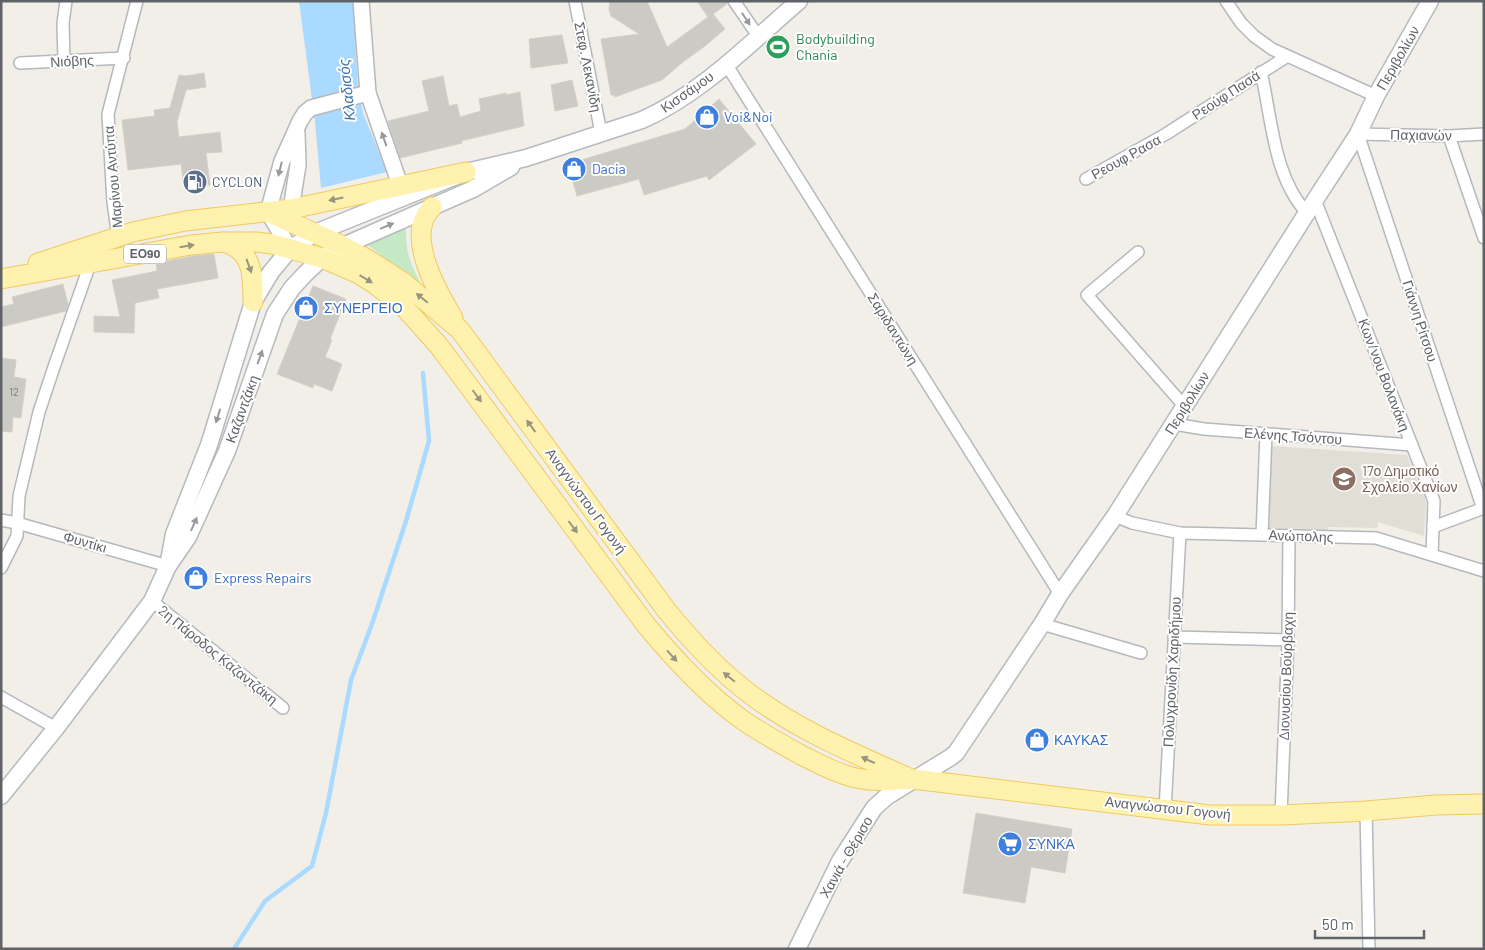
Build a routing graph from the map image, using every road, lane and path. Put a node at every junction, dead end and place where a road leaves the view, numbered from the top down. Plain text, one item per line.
1 (66, 1) edge
2 (138, 1) edge
3 (361, 1) edge
4 (575, 1) edge
5 (734, 1) edge
6 (799, 1) edge
7 (1226, 1) edge
8 (1430, 1) edge
9 (758, 36) junction
10 (1286, 57) junction
11 (124, 58) junction
12 (64, 61) junction
13 (20, 63) dead end
14 (726, 64) junction
15 (1261, 72) junction
16 (364, 94) junction
17 (1376, 96) junction
18 (297, 129) junction
19 (600, 133) junction
20 (1166, 134) joint
21 (1358, 134) junction
22 (1484, 134) edge
23 (1448, 136) junction
24 (526, 158) junction
25 (466, 172) junction
26 (1086, 179) dead end
27 (400, 185) junction
28 (1311, 206) junction
29 (432, 207) junction
30 (268, 212) junction
31 (290, 215) junction
32 (315, 233) junction
33 (118, 236) junction
34 (1484, 238) edge
35 (223, 242) junction
36 (343, 246) junction
37 (290, 249) junction
38 (1138, 252) dead end
39 (89, 255) junction
40 (322, 258) junction
41 (1, 275) edge
42 (1, 279) edge
43 (253, 302) junction
44 (460, 330) junction
45 (1185, 407) junction
46 (1174, 424) junction
47 (1266, 434) junction
48 (1412, 445) junction
49 (1483, 508) edge
50 (1115, 516) junction
51 (1, 520) edge
52 (17, 523) junction
53 (1433, 527) junction
54 (1180, 533) junction
55 (1262, 535) junction
56 (1289, 536) junction
57 (1432, 555) junction
58 (168, 566) junction
59 (1, 568) edge
60 (1484, 571) edge
61 (1060, 594) junction
62 (152, 601) junction
63 (1042, 624) junction
64 (1174, 637) junction
65 (1288, 640) junction
66 (1141, 653) dead end
67 (1, 697) edge
68 (283, 708) dead end
69 (56, 728) junction
70 (913, 780) junction
71 (1, 796) edge
72 (1484, 804) edge
73 (1165, 810) junction
74 (1366, 811) junction
75 (1281, 815) junction
76 (797, 949) edge
77 (1369, 949) edge

1 - 12 street
2 - 11 street, Μαρίνου Αντύπα
3 - 16 street
4 - 19 street, Στεφ. Λεκανίδη
5 -> 9 street
6 - 9 main road, Κισσάμου / ΕΟ90
7 - 10 street
8 - 17 main road, Περιβολίων
9 - 14 main road, Κισσάμου / ΕΟ90
10 - 15 street, Ρεούφ Πασά
10 - 17 street
11 - 12 street, Νιόβης
11 - 33 street, Μαρίνου Αντύπα
12 - 13 street, Νιόβης
14 - 19 main road, Κισσάμου / ΕΟ90
14 - 61 street, Σαριδαντώνη
15 - 20 street, Ρεούφ Πασά
15 - 28 street, Κων/νου Βολανάκη
16 - 18 street
27 -> 16 street
17 - 21 main road, Περιβολίων
18 -> 30 street
18 - 31 street
19 - 24 main road, Κισσάμου / ΕΟ90
20 - 26 street, Ρεουφ Ρασα
21 - 23 street, Παχιανών
21 - 28 main road, Περιβολίων
21 - 49 street, Γιάννη Ρίτσου
22 - 23 street, Παχιανών
23 - 34 street
24 - 25 main road, Κισσάμου / ΕΟ90
24 - 29 main road, Κισσάμου / ΕΟ90
25 - 27 main road, ΕΟ90
25 - 32 main road, Κισσάμου / ΕΟ90
27 -> 31 main road, ΕΟ90
28 - 45 main road, Περιβολίων
28 - 48 street, Κων/νου Βολανάκη
36 -> 29 main road, Κισσάμου / ΕΟ90
29 - 44 main road
30 - 31 main road, ΕΟ90
30 - 33 main road, ΕΟ90
30 - 37 street
31 - 32 main road, Αναγνώστου Γογονή
31 - 37 street
32 - 36 main road, Αναγνώστου Γογονή
32 - 37 main road, Κισσάμου / ΕΟ90
33 - 39 main road, ΕΟ90
35 - 37 main road, ΕΟ90
39 -> 35 main road, ΕΟ90
35 -> 43 main road
36 - 40 main road, Κισσάμου / ΕΟ90
44 -> 36 main road, Αναγνώστου Γογονή
37 - 40 main road, ΕΟ90
37 - 43 main road, Καζαντζάκη
38 - 45 street
39 - 41 main road, ΕΟ90
39 - 42 main road, ΕΟ90
39 - 52 street
58 -> 40 main road, Καζαντζάκη
40 -> 70 main road, Αναγνώστου Γογονή
43 -> 58 main road, Καζαντζάκη
70 -> 44 main road, Αναγνώστου Γογονή
45 - 46 main road, Περιβολίων
46 - 47 street, Ελένης Τσόντου
46 - 50 main road, Περιβολίων
47 - 48 street, Ελένης Τσόντου
47 - 55 street
48 - 53 street, Κων/νου Βολανάκη
49 - 53 street
50 - 54 street, Ανώπολης
50 - 61 main road, Περιβολίων
51 - 52 street, Φυντίκι
52 - 58 street, Φυντίκι
52 - 59 street
53 - 57 street, Κων/νου Βολανάκη
54 - 55 street, Ανώπολης
54 - 64 street, Πολυχρονίδη Χαριδήμου
55 - 56 street, Ανώπολης
56 - 57 street, Ανώπολης
56 - 65 street, Διονυσίου Βούρβαχη
57 - 60 street, Ανώπολης
58 - 62 main road, Καζαντζάκη
61 - 63 main road, Περιβολίων
62 - 68 street, 2η Πάροδος Καζαντζάκη
62 - 69 main road, Καζαντζάκη
63 - 66 street
63 - 70 main road, Περιβολίων
64 - 65 street
64 - 73 street, Πολυχρονίδη Χαριδήμου
65 - 75 street, Διονυσίου Βούρβαχη
67 - 69 street
69 - 71 main road, Καζαντζάκη
70 - 73 main road, Αναγνώστου Γογονή
70 - 76 main road, Χανιά - Θέρισο
72 - 74 main road, Αναγνώστου Γογονή
73 - 75 main road, Αναγνώστου Γογονή
74 - 75 main road, Αναγνώστου Γογονή
74 - 77 street

